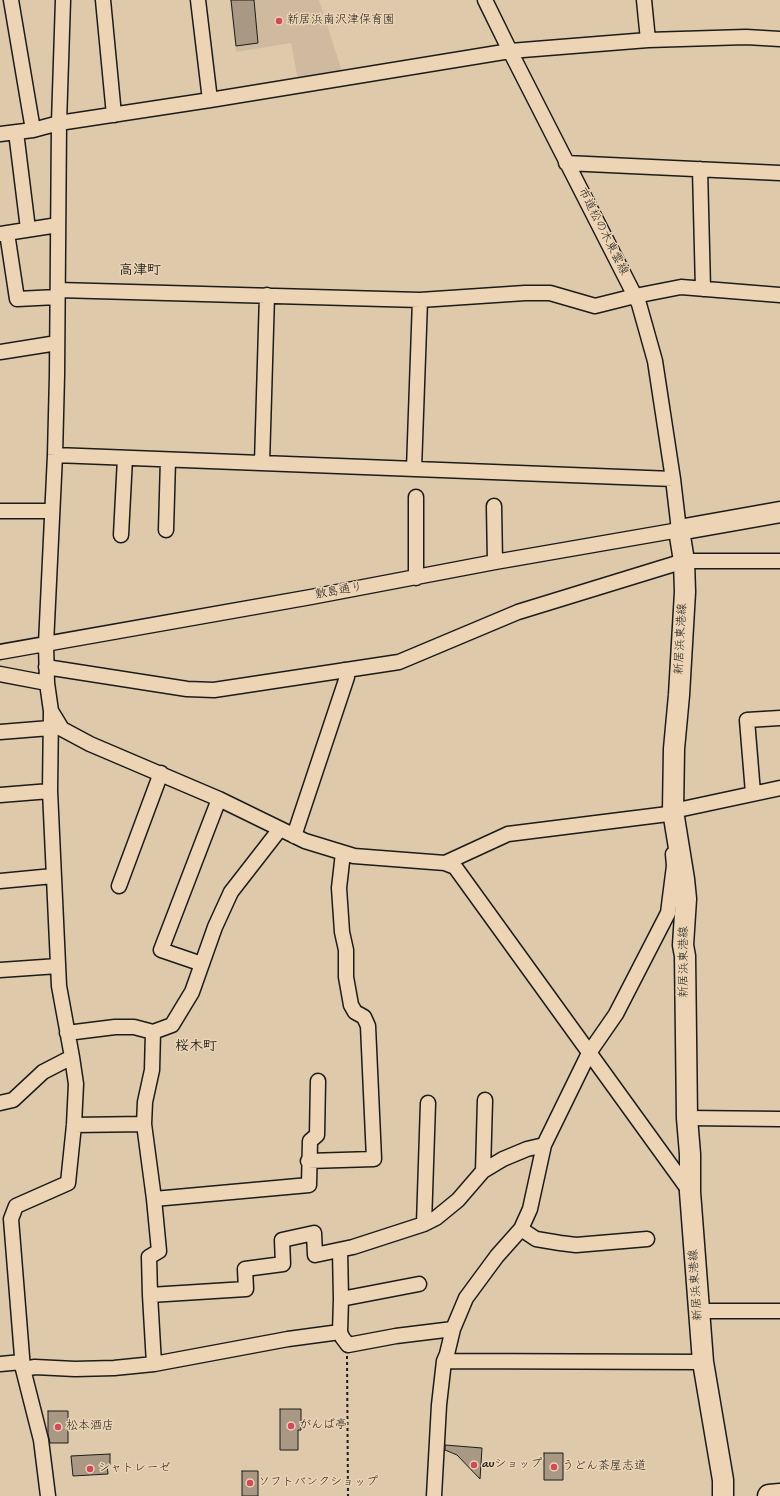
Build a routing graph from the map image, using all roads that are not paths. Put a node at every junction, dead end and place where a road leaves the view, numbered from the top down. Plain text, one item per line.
1 (11, 0) edge
2 (63, 0) edge
3 (103, 0) edge
4 (198, 0) edge
5 (485, 0) edge
6 (644, 0) edge
7 (780, 39) edge
8 (648, 40) junction
9 (510, 51) junction
10 (210, 100) junction
11 (114, 115) junction
12 (59, 123) junction
13 (33, 130) junction
14 (16, 132) junction
15 (0, 134) edge
16 (566, 162) junction
17 (700, 169) junction
18 (780, 173) edge
19 (58, 225) junction
20 (28, 229) junction
21 (3, 233) edge
22 (703, 289) junction
23 (780, 291) edge
24 (58, 293) junction
25 (780, 294) edge
26 (266, 296) junction
27 (634, 296) junction
28 (420, 300) junction
29 (57, 343) junction
30 (0, 352) edge
31 (55, 455) junction
32 (125, 458) junction
33 (168, 460) junction
34 (262, 463) junction
35 (414, 469) junction
36 (673, 479) junction
37 (416, 498) dead end
38 (494, 506) dead end
39 (0, 511) edge
40 (52, 511) junction
41 (780, 512) edge
42 (166, 530) dead end
43 (679, 530) junction
44 (121, 535) dead end
45 (780, 560) edge
46 (684, 561) junction
47 (495, 562) junction
48 (416, 578) junction
49 (46, 644) junction
50 (0, 652) edge
51 (46, 667) junction
52 (344, 670) junction
53 (0, 674) edge
54 (47, 683) junction
55 (51, 712) junction
56 (780, 718) edge
57 (50, 728) junction
58 (0, 732) edge
59 (161, 773) junction
60 (780, 788) edge
61 (50, 791) junction
62 (753, 794) junction
63 (0, 795) edge
64 (219, 799) junction
65 (671, 813) junction
66 (280, 829) junction
67 (294, 836) junction
68 (343, 853) junction
69 (445, 863) junction
70 (53, 876) junction
71 (0, 881) edge
72 (118, 886) dead end
73 (202, 964) junction
74 (58, 966) junction
75 (0, 970) edge
76 (153, 1032) junction
77 (68, 1033) junction
78 (589, 1053) junction
79 (72, 1058) junction
80 (318, 1081) dead end
81 (485, 1100) dead end
82 (0, 1103) edge
83 (428, 1103) dead end
84 (687, 1118) junction
85 (780, 1119) edge
86 (144, 1124) junction
87 (74, 1125) junction
88 (544, 1145) junction
89 (308, 1161) junction
90 (482, 1171) junction
91 (690, 1192) junction
92 (154, 1199) junction
93 (424, 1224) junction
94 (521, 1229) junction
95 (646, 1239) dead end
96 (340, 1250) junction
97 (420, 1284) dead end
98 (150, 1295) junction
99 (341, 1299) junction
100 (699, 1311) junction
101 (780, 1311) edge
102 (453, 1329) junction
103 (343, 1338) junction
104 (444, 1361) junction
105 (704, 1362) junction
106 (0, 1364) edge
107 (154, 1364) junction
108 (22, 1365) junction
109 (780, 1495) edge
110 (48, 1496) edge
111 (434, 1496) edge
112 (723, 1496) edge
113 (769, 1496) edge

1 - 13 street
2 - 12 street
3 - 11 street
4 - 10 street
5 - 9 street, 市道松の木東雲線
6 - 8 street
7 - 8 street
8 - 9 street
9 - 10 street
9 - 16 street, 市道松の木東雲線
10 - 11 street
11 - 12 street
12 - 13 street
12 - 19 street
13 - 14 street
14 - 15 street
14 - 20 street
16 - 17 street
16 - 27 street, 市道松の木東雲線
17 - 18 street
17 - 22 street
19 - 20 street
19 - 24 street
20 - 21 street
21 - 24 street
22 - 25 street
22 - 27 street
23 - 25 street
24 - 26 street
24 - 29 street
26 - 28 street
26 - 34 street
27 - 28 street
27 - 36 street, 市道松の木東雲線
28 - 35 street
29 - 30 street
29 - 31 street
31 - 32 street
31 - 40 street
32 - 33 street
32 - 44 street
33 - 34 street
33 - 42 street
34 - 35 street
35 - 36 street
36 - 43 street, 市道松の木東雲線
37 - 48 street
38 - 47 street
39 - 40 street
40 - 49 street
41 - 43 main road
43 - 46 main road, 新居浜東港線
43 - 47 street, 敷島通り
45 - 46 street
46 - 52 street
46 - 65 main road, 新居浜東港線
47 - 48 street, 敷島通り
48 - 49 street, 敷島通り
49 - 50 street, 敷島通り
49 - 51 street
51 - 52 street
51 - 54 street
52 - 67 street
53 - 54 street
54 - 55 street
55 - 57 street
55 - 59 street
56 - 62 street
57 - 58 street
57 - 61 street
59 - 64 street
59 - 72 street
60 - 62 street
61 - 63 street
61 - 70 street
62 - 65 street
64 - 66 street
64 - 73 street
65 - 69 street
65 - 78 street
65 - 84 main road, 新居浜東港線
66 - 67 street
66 - 73 street
67 - 68 street
68 - 69 street
68 - 89 street
69 - 78 street
70 - 71 street
70 - 74 street
73 - 76 street
74 - 75 street
74 - 77 street
76 - 77 street
76 - 86 street
77 - 79 street
78 - 88 street
78 - 91 street
79 - 82 street
79 - 87 street
80 - 89 street
81 - 90 street
83 - 93 street
84 - 85 street
84 - 91 main road, 新居浜東港線
86 - 87 street
86 - 92 street
87 - 108 street
88 - 90 street
88 - 94 street
89 - 92 street
90 - 93 street
91 - 100 main road, 新居浜東港線
92 - 98 street
93 - 96 street
94 - 95 street
94 - 102 street
96 - 98 street
96 - 99 street
97 - 99 street
98 - 107 street
99 - 103 street
100 - 101 street
100 - 105 main road, 新居浜東港線
102 - 103 street
102 - 104 street
103 - 107 street
104 - 105 street
104 - 111 street
105 - 112 main road, 新居浜東港線
106 - 108 street
107 - 108 street
108 - 110 street
109 - 113 main road

